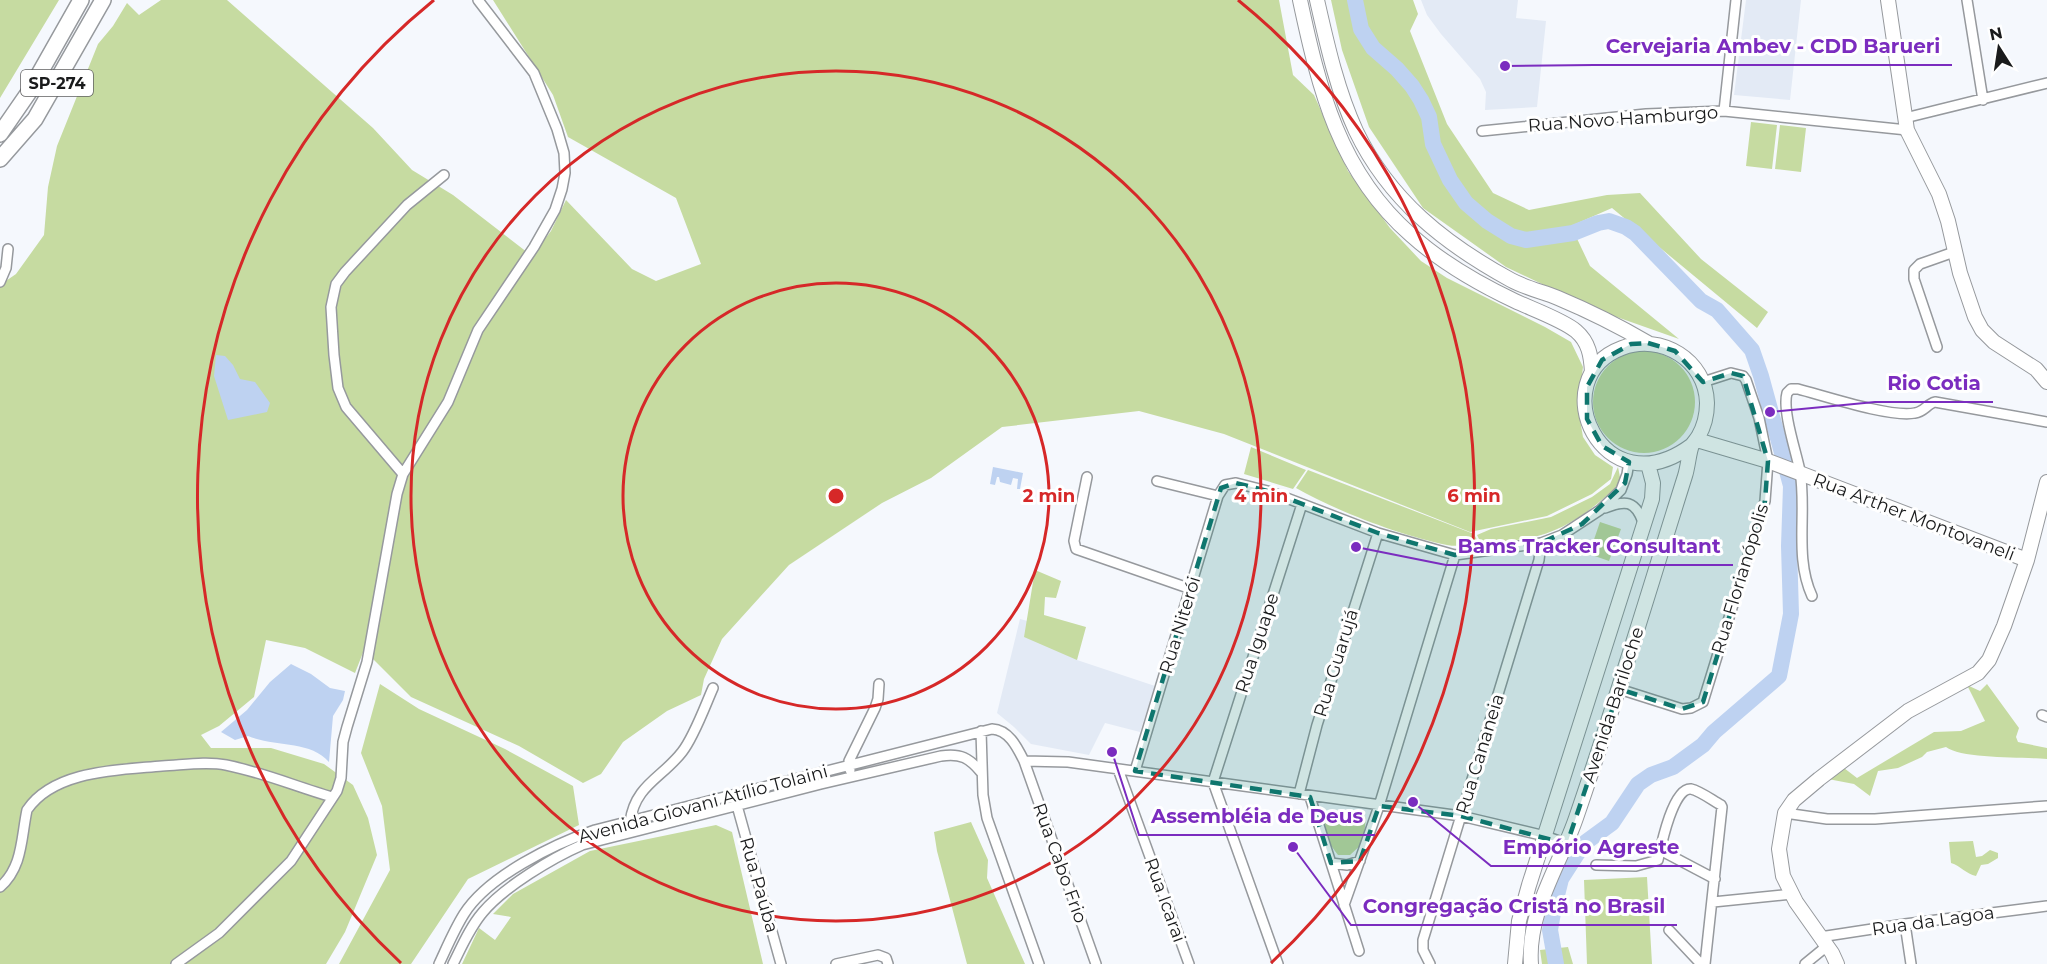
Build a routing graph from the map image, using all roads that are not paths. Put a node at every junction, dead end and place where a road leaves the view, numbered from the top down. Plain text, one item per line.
1 (81, 0) edge
2 (103, 0) edge
3 (478, 0) edge
4 (1300, 0) edge
5 (1317, 0) edge
6 (1736, 0) edge
7 (1888, 0) edge
8 (1967, 0) edge
9 (2047, 83) edge
10 (1983, 100) junction
11 (1724, 111) junction
12 (1906, 124) junction
13 (1482, 131) dead end
14 (0, 134) edge
15 (0, 159) edge
16 (444, 175) dead end
17 (8, 249) dead end
18 (1954, 252) junction
19 (0, 282) edge
20 (1648, 343) junction
21 (1937, 347) dead end
22 (1592, 372) junction
23 (1703, 382) junction
24 (2047, 382) edge
25 (2047, 422) edge
26 (1695, 442) junction
27 (1629, 462) junction
28 (1648, 464) junction
29 (1774, 464) junction
30 (1798, 473) junction
31 (403, 474) junction
32 (1088, 477) dead end
33 (1157, 481) dead end
34 (2047, 482) edge
35 (1218, 496) junction
36 (1302, 504) junction
37 (1600, 510) junction
38 (1643, 522) junction
39 (1378, 533) junction
40 (1541, 543) junction
41 (1455, 555) junction
42 (2027, 560) junction
43 (1191, 589) junction
44 (1812, 596) dead end
45 (879, 684) dead end
46 (713, 688) dead end
47 (1619, 689) junction
48 (992, 729) junction
49 (981, 731) junction
50 (982, 746) junction
51 (1024, 761) junction
52 (849, 766) junction
53 (1118, 769) junction
54 (1135, 771) junction
55 (981, 772) junction
56 (852, 777) junction
57 (1213, 782) junction
58 (1299, 794) junction
59 (734, 795) junction
60 (332, 797) junction
61 (1310, 797) junction
62 (1379, 806) junction
63 (2047, 806) edge
64 (737, 807) junction
65 (1785, 813) junction
66 (1461, 816) junction
67 (630, 822) junction
68 (1545, 836) junction
69 (1567, 844) junction
70 (1660, 850) junction
71 (1360, 861) junction
72 (1331, 863) junction
73 (1596, 865) dead end
74 (1715, 879) junction
75 (0, 887) edge
76 (1792, 894) junction
77 (1713, 902) junction
78 (1344, 906) junction
79 (2047, 906) edge
80 (1905, 924) junction
81 (1669, 930) dead end
82 (1823, 942) junction
83 (1359, 951) dead end
84 (176, 964) edge
85 (439, 964) edge
86 (453, 964) edge
87 (781, 964) edge
88 (836, 964) edge
89 (888, 964) edge
90 (1039, 964) edge
91 (1096, 964) edge
92 (1188, 964) edge
93 (1278, 964) edge
94 (1430, 964) edge
95 (1515, 964) edge
96 (1531, 964) edge
97 (1703, 964) edge
98 (1805, 964) edge
99 (1837, 964) edge
100 (1911, 964) edge

1 - 14 main road, SP-274
2 - 15 main road, SP-274
3 - 31 street
4 - 22 main road
5 - 20 main road
6 - 11 street
7 - 12 main road
8 - 10 street
9 - 10 street, Rua Novo Hamburgo
10 - 12 street, Rua Novo Hamburgo
11 - 12 street, Rua Novo Hamburgo
11 - 13 street, Rua Novo Hamburgo
12 - 18 main road
16 - 31 street
17 - 19 street
18 - 21 street
18 - 24 main road
20 - 22 main road
20 - 23 main road
22 - 27 main road
23 - 26 main road
23 - 29 street, Rua Florianópolis
25 - 30 street
26 - 28 main road
26 - 29 main road, Rua Arther Montovaneli
26 - 47 main road, Avenida Bariloche
27 - 28 main road
27 - 37 street
28 - 38 main road, Avenida Bariloche
29 - 30 main road, Rua Arther Montovaneli
29 - 47 street, Rua Florianópolis
30 - 42 main road, Rua Arther Montovaneli
30 - 44 street
31 - 60 street
32 - 43 street
33 - 35 street
34 - 42 main road
35 - 36 street, Rua Niterói
35 - 43 street, Rua Niterói
36 - 39 street
36 - 57 street, Rua Iguape
37 - 38 street
37 - 40 street
38 - 68 main road, Avenida Bariloche
39 - 41 street
39 - 58 street, Rua Guarujá
40 - 41 street
40 - 66 street, Rua Cananeia
41 - 62 street
42 - 65 main road
43 - 54 street, Rua Niterói
45 - 52 street
46 - 67 street
47 - 69 main road, Avenida Bariloche
48 - 49 street, Avenida Giovani Atílio Tolaini
48 - 50 street
48 - 51 street, Rua Cabo Frio
49 - 50 street
49 - 52 street, Avenida Giovani Atílio Tolaini
50 - 55 street
51 - 53 street
51 - 91 street, Rua Cabo Frio
52 - 56 street
52 - 59 street, Avenida Giovani Atílio Tolaini
53 - 54 street
53 - 92 street, Rua Icarai
54 - 57 street
55 - 56 street, Avenida Giovani Atílio Tolaini
55 - 90 street
56 - 64 street, Avenida Giovani Atílio Tolaini
57 - 58 street
57 - 93 street
58 - 61 street
59 - 64 street, Rua Paúba
59 - 67 street, Avenida Giovani Atílio Tolaini
60 - 75 street
60 - 84 street
61 - 62 street
61 - 72 street
62 - 66 street
62 - 71 street
63 - 65 street
64 - 86 street, Avenida Giovani Atílio Tolaini
64 - 87 street, Rua Paúba
65 - 76 main road
66 - 68 street
66 - 94 street, Rua Cananeia
67 - 85 street, Avenida Giovani Atílio Tolaini
68 - 69 street
68 - 95 main road, Avenida Bariloche
69 - 96 main road, Avenida Bariloche
70 - 73 street
70 - 74 street
70 - 74 street
71 - 72 street
71 - 78 street
72 - 78 street
74 - 77 street
76 - 77 street
76 - 82 main road
77 - 97 street
78 - 83 street
79 - 80 street, Rua da Lagoa
80 - 82 street, Rua da Lagoa
80 - 100 street
81 - 97 street
82 - 98 street
82 - 99 main road
88 - 89 street

